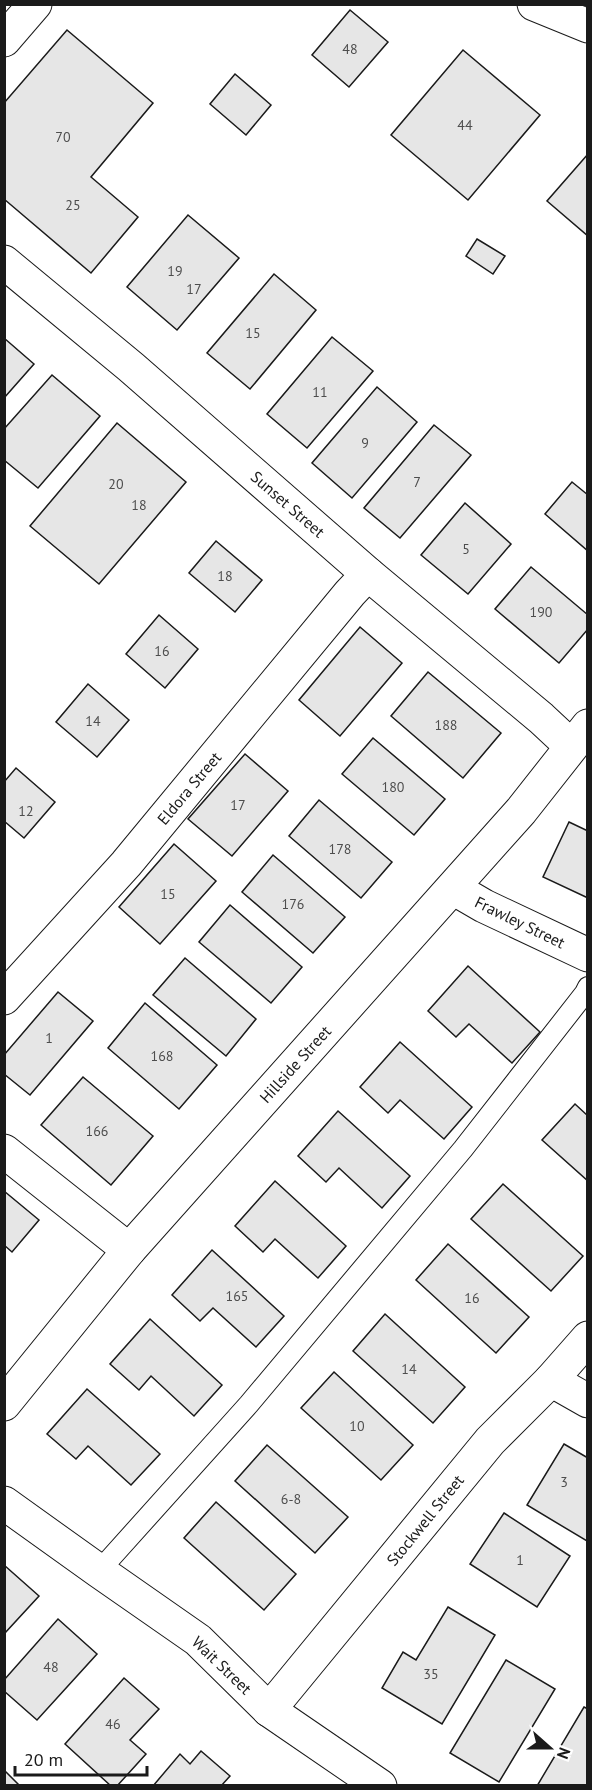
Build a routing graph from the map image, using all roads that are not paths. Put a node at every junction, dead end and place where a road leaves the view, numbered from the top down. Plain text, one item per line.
1 (35, 4) edge
2 (534, 4) edge
3 (581, 17) edge
4 (4, 40) edge
5 (4, 262) edge
6 (368, 574) junction
7 (579, 736) edge
8 (453, 888) junction
9 (588, 955) edge
10 (588, 987) edge
11 (4, 998) edge
12 (4, 1151) edge
13 (129, 1250) junction
14 (588, 1338) edge
15 (551, 1380) junction
16 (588, 1401) edge
17 (4, 1404) edge
18 (4, 1503) edge
19 (99, 1571) junction
20 (269, 1710) junction
21 (380, 1785) edge

1 - 4 street
2 - 3 street
5 - 6 street, Sunset Street
6 - 7 street, Sunset Street
6 - 11 street, Eldora Street
7 - 8 street, Hillside Street
8 - 9 street, Frawley Street
8 - 13 street, Hillside Street
10 - 19 lane
12 - 13 street
13 - 17 street, Hillside Street
14 - 15 street, Stockwell Street
15 - 16 street
15 - 20 street, Stockwell Street
18 - 19 street, Wait Street
19 - 20 street, Wait Street
20 - 21 street, Wait Street

